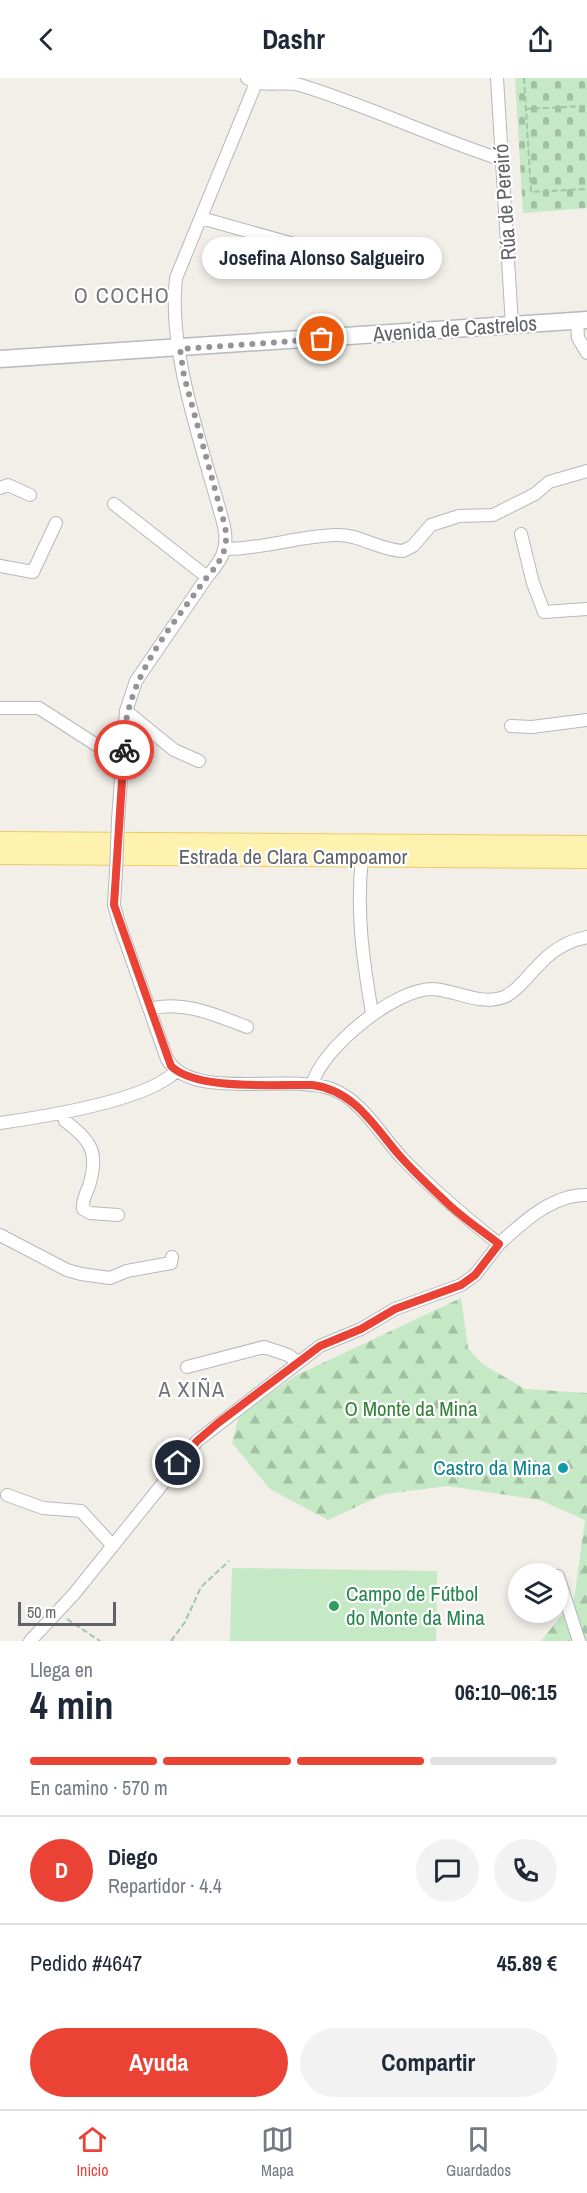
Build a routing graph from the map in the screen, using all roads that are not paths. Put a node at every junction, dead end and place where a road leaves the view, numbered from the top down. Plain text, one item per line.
1 (497, 78) edge
2 (251, 81) edge
3 (296, 81) edge
4 (503, 160) junction
5 (201, 218) junction
6 (315, 250) dead end
7 (582, 320) edge
8 (512, 326) junction
9 (180, 349) junction
10 (587, 353) edge
11 (0, 359) edge
12 (587, 471) edge
13 (0, 488) edge
14 (30, 495) dead end
15 (114, 504) dead end
16 (56, 523) dead end
17 (521, 534) dead end
18 (226, 549) junction
19 (0, 566) edge
20 (207, 577) junction
21 (587, 609) edge
22 (0, 708) edge
23 (126, 711) junction
24 (587, 720) edge
25 (511, 726) dead end
26 (124, 757) junction
27 (199, 761) dead end
28 (0, 841) edge
29 (587, 846) edge
30 (0, 855) edge
31 (362, 858) junction
32 (587, 859) edge
33 (587, 937) edge
34 (149, 1009) junction
35 (372, 1013) junction
36 (247, 1027) dead end
37 (176, 1071) junction
38 (312, 1085) junction
39 (63, 1114) junction
40 (0, 1123) edge
41 (587, 1195) edge
42 (118, 1215) dead end
43 (0, 1235) edge
44 (499, 1244) junction
45 (172, 1257) dead end
46 (298, 1362) junction
47 (187, 1367) dead end
48 (6, 1495) dead end
49 (114, 1546) junction
50 (568, 1608) edge
51 (30, 1641) edge
52 (579, 1641) edge

1 - 4 street, Rúa de Pereiró
2 - 3 street
2 - 5 street
3 - 4 street
4 - 8 street, Rúa de Pereiró
5 - 6 street
5 - 9 street
7 - 8 main road, Avenida de Castrelos
7 - 10 street
8 - 9 main road, Avenida de Castrelos
9 - 11 main road, Avenida de Castrelos
9 - 18 street
12 - 18 street
13 - 14 street
15 - 20 street
16 - 19 street
17 - 21 street
18 - 20 street
20 - 23 street
22 - 26 street
23 - 26 street
23 - 27 street
24 - 25 street
26 - 34 street, bridge
28 - 29 main road, Estrada de Clara Campoamor
30 - 31 main road, Estrada de Clara Campoamor
31 - 32 main road, Estrada de Clara Campoamor
31 - 35 street
33 - 35 street
34 - 36 street
34 - 37 street
35 - 38 street
37 - 38 street
37 - 39 street
38 - 44 street
39 - 40 street
39 - 42 street
41 - 44 street
43 - 45 street
44 - 46 street
46 - 47 street
46 - 49 street
48 - 49 street
49 - 51 street
50 - 52 street

